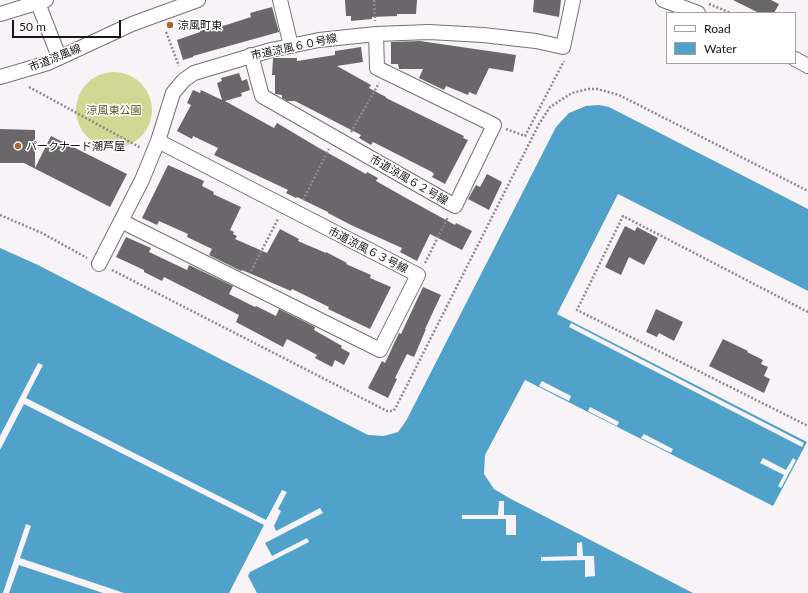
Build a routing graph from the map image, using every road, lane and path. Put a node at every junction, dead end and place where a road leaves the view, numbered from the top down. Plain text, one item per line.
1 (198, 0) edge
2 (280, 0) edge
3 (374, 0) edge
4 (573, 0) edge
5 (663, 0) edge
6 (42, 2) edge
7 (701, 8) edge
8 (725, 12) edge
9 (0, 14) edge
10 (166, 32) dead end
11 (376, 34) junction
12 (290, 46) junction
13 (251, 55) junction
14 (59, 57) junction
15 (566, 57) dead end
16 (796, 60) edge
17 (808, 66) edge
18 (385, 72) junction
19 (0, 77) edge
20 (184, 80) junction
21 (29, 87) dead end
22 (494, 125) junction
23 (340, 140) junction
24 (158, 141) junction
25 (152, 155) junction
26 (808, 192) edge
27 (284, 206) junction
28 (454, 206) junction
29 (297, 213) junction
30 (0, 214) edge
31 (121, 221) junction
32 (100, 264) junction
33 (418, 275) junction
34 (246, 282) junction
35 (808, 312) edge
36 (808, 426) edge

1 - 14 street, 市道涼風線
2 - 12 street
3 - 11 path
4 - 11 street, 市道涼風６０号線
5 - 7 street
6 - 9 street
6 - 14 street
7 - 8 path
10 - 20 path
11 - 12 street, 市道涼風６０号線
11 - 18 street
12 - 13 street, 市道涼風６０号線
13 - 20 street, 市道涼風６０号線
13 - 23 street, 市道涼風６２号線
14 - 19 street, 市道涼風線
15 - 22 path
16 - 17 street
18 - 22 street
18 - 23 path
20 - 24 street, 市道涼風６０号線
21 - 25 path
22 - 28 street, 市道涼風６２号線
23 - 28 street, 市道涼風６２号線
23 - 29 path
24 - 25 street, 市道涼風６０号線
24 - 27 street, 市道涼風６３号線
25 - 31 street, 市道涼風６０号線
26 - 32 path
27 - 29 street, 市道涼風６３号線
27 - 34 path
28 - 33 path
29 - 33 street, 市道涼風６３号線
30 - 32 path
31 - 32 street, 市道涼風６０号線
31 - 34 street, 市道涼風６３号線
33 - 34 street, 市道涼風６３号線
35 - 36 path

